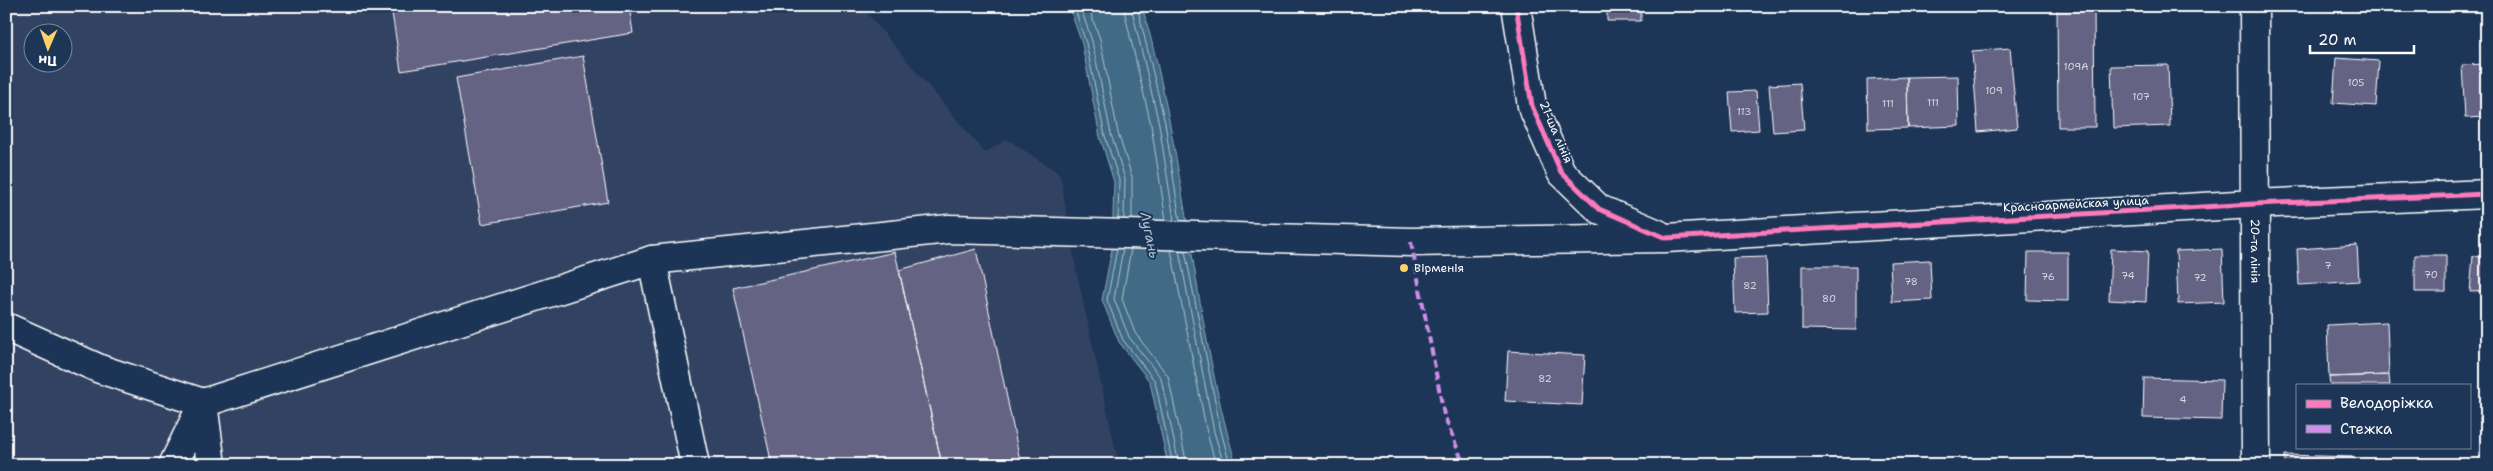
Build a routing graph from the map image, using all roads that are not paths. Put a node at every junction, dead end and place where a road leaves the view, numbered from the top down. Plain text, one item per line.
1 (1516, 6) edge
2 (2254, 6) edge
3 (2487, 194) edge
4 (2254, 204) junction
5 (1666, 238) junction
6 (652, 260) junction
7 (6, 326) edge
8 (203, 403) junction
9 (173, 465) edge
10 (211, 465) edge
11 (694, 465) edge
12 (2256, 465) edge

1 - 5 street, 21-ша лінія
2 - 4 street, 20-та лінія
3 - 4 street, Красноармейская улица
4 - 5 street, Красноармейская улица
4 - 12 street, 20-та лінія
5 - 6 street, Красноармейская улица
6 - 8 street, Красноармейская улица
6 - 11 street
7 - 8 street
8 - 9 street
8 - 10 street

